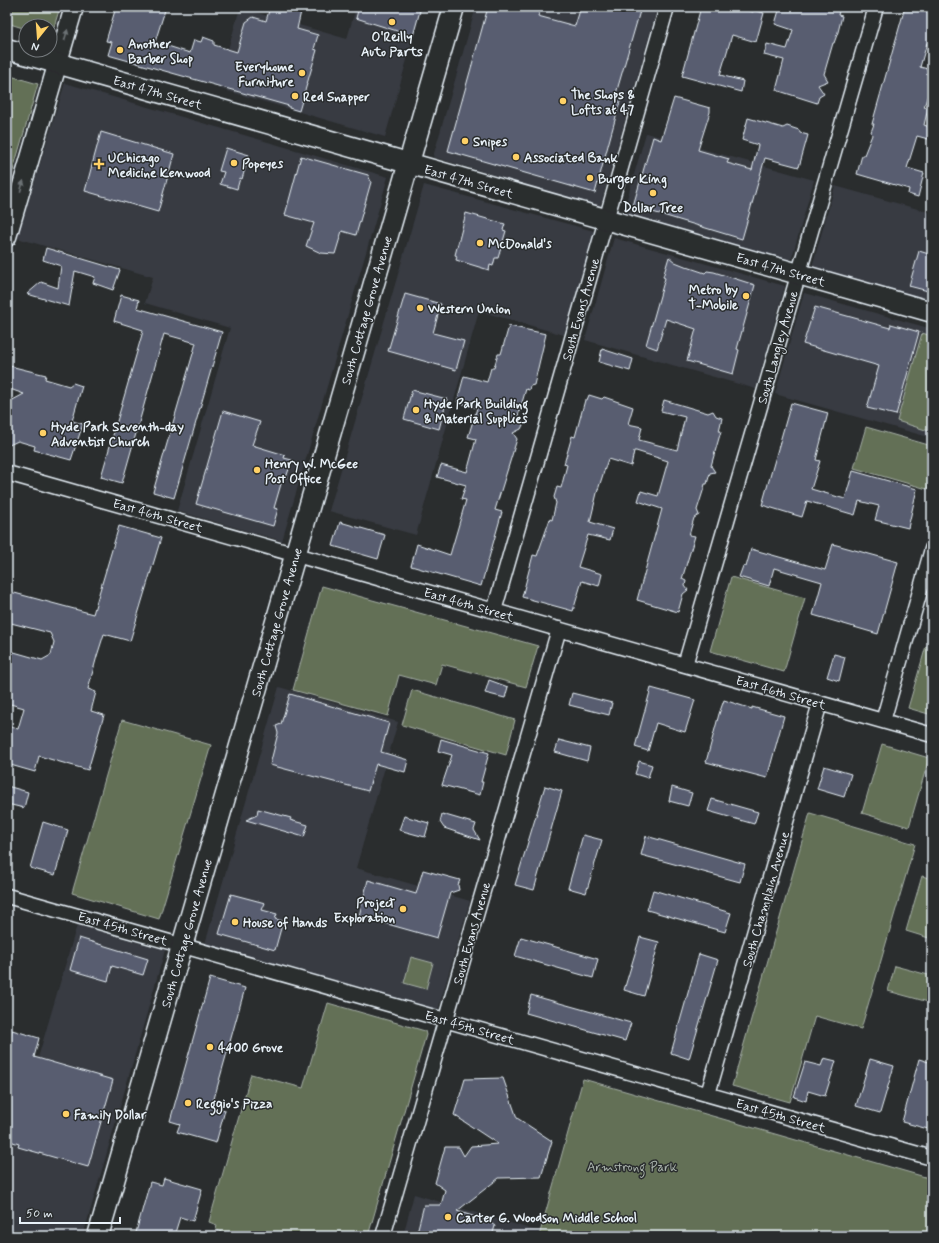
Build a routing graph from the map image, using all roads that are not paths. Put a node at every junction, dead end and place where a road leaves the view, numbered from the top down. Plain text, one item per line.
1 (74, 7) edge
2 (454, 7) edge
3 (667, 7) edge
4 (876, 7) edge
5 (7, 50) edge
6 (58, 64) junction
7 (409, 164) junction
8 (606, 220) junction
9 (7, 237) edge
10 (798, 274) junction
11 (932, 312) edge
12 (7, 473) edge
13 (932, 549) edge
14 (296, 555) junction
15 (494, 611) junction
16 (559, 629) junction
17 (684, 665) junction
18 (820, 703) junction
19 (883, 721) junction
20 (932, 735) edge
21 (7, 896) edge
22 (182, 945) junction
23 (445, 1020) junction
24 (708, 1094) junction
25 (932, 1158) edge
26 (98, 1236) edge
27 (383, 1236) edge

6 -> 1 street
2 - 7 main road, South Cottage Grove Avenue
3 - 8 street, South Evans Avenue
4 - 10 street, South Langley Avenue
5 - 6 main road, East 47th Street
6 - 7 main road, East 47th Street
9 -> 6 street
7 - 8 main road, East 47th Street
7 - 14 main road, South Cottage Grove Avenue
8 - 10 main road, East 47th Street
8 - 15 street, South Evans Avenue
10 - 11 main road, East 47th Street
10 - 17 street, South Langley Avenue
12 - 14 street, East 46th Street
13 - 19 street
14 - 15 street, East 46th Street
14 - 22 main road, South Cottage Grove Avenue
15 - 16 street, East 46th Street
16 - 17 street, East 46th Street
16 - 23 street, South Evans Avenue
17 - 18 street, East 46th Street
18 - 19 street, East 46th Street
18 - 24 street, South Champlain Avenue
19 - 20 street, East 46th Street
21 - 22 street, East 45th Street
22 - 23 street, East 45th Street
22 - 26 main road, South Cottage Grove Avenue
23 - 24 street, East 45th Street
23 - 27 street, South Evans Avenue
24 - 25 street, East 45th Street

